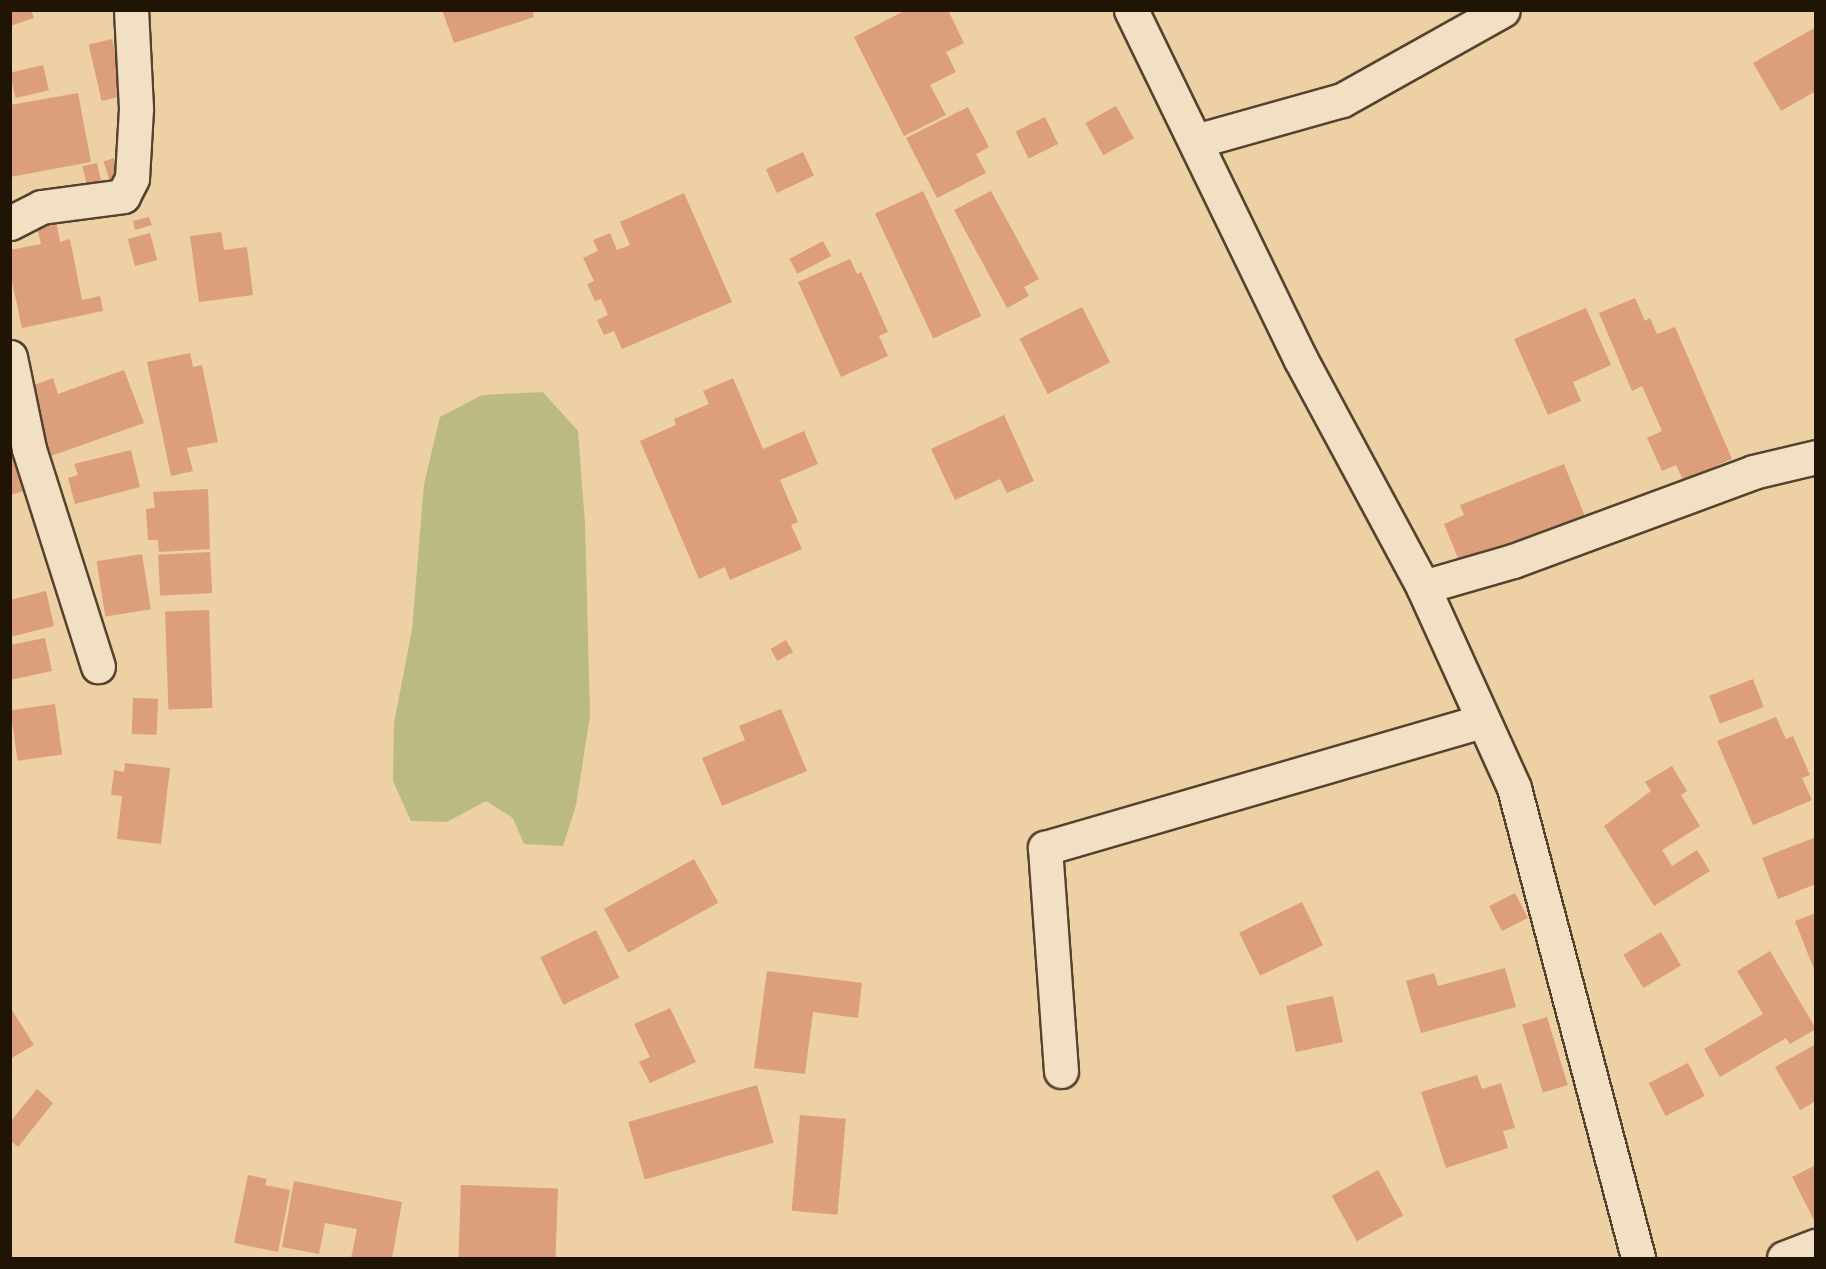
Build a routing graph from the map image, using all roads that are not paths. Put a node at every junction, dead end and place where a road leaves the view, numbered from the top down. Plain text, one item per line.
1 (131, 10) edge
2 (1131, 10) edge
3 (1503, 10) edge
4 (1196, 141) junction
5 (10, 223) edge
6 (10, 357) edge
7 (1815, 457) edge
8 (1423, 587) junction
9 (98, 666) dead end
10 (1481, 721) junction
11 (1061, 1071) dead end
12 (1815, 1246) edge
13 (1638, 1258) edge
14 (1784, 1258) edge

1 - 5 street
2 - 4 street
3 - 4 street
4 - 8 street
6 - 9 street
7 - 8 street
8 - 10 street
10 - 11 street
10 - 13 street
12 - 14 street

